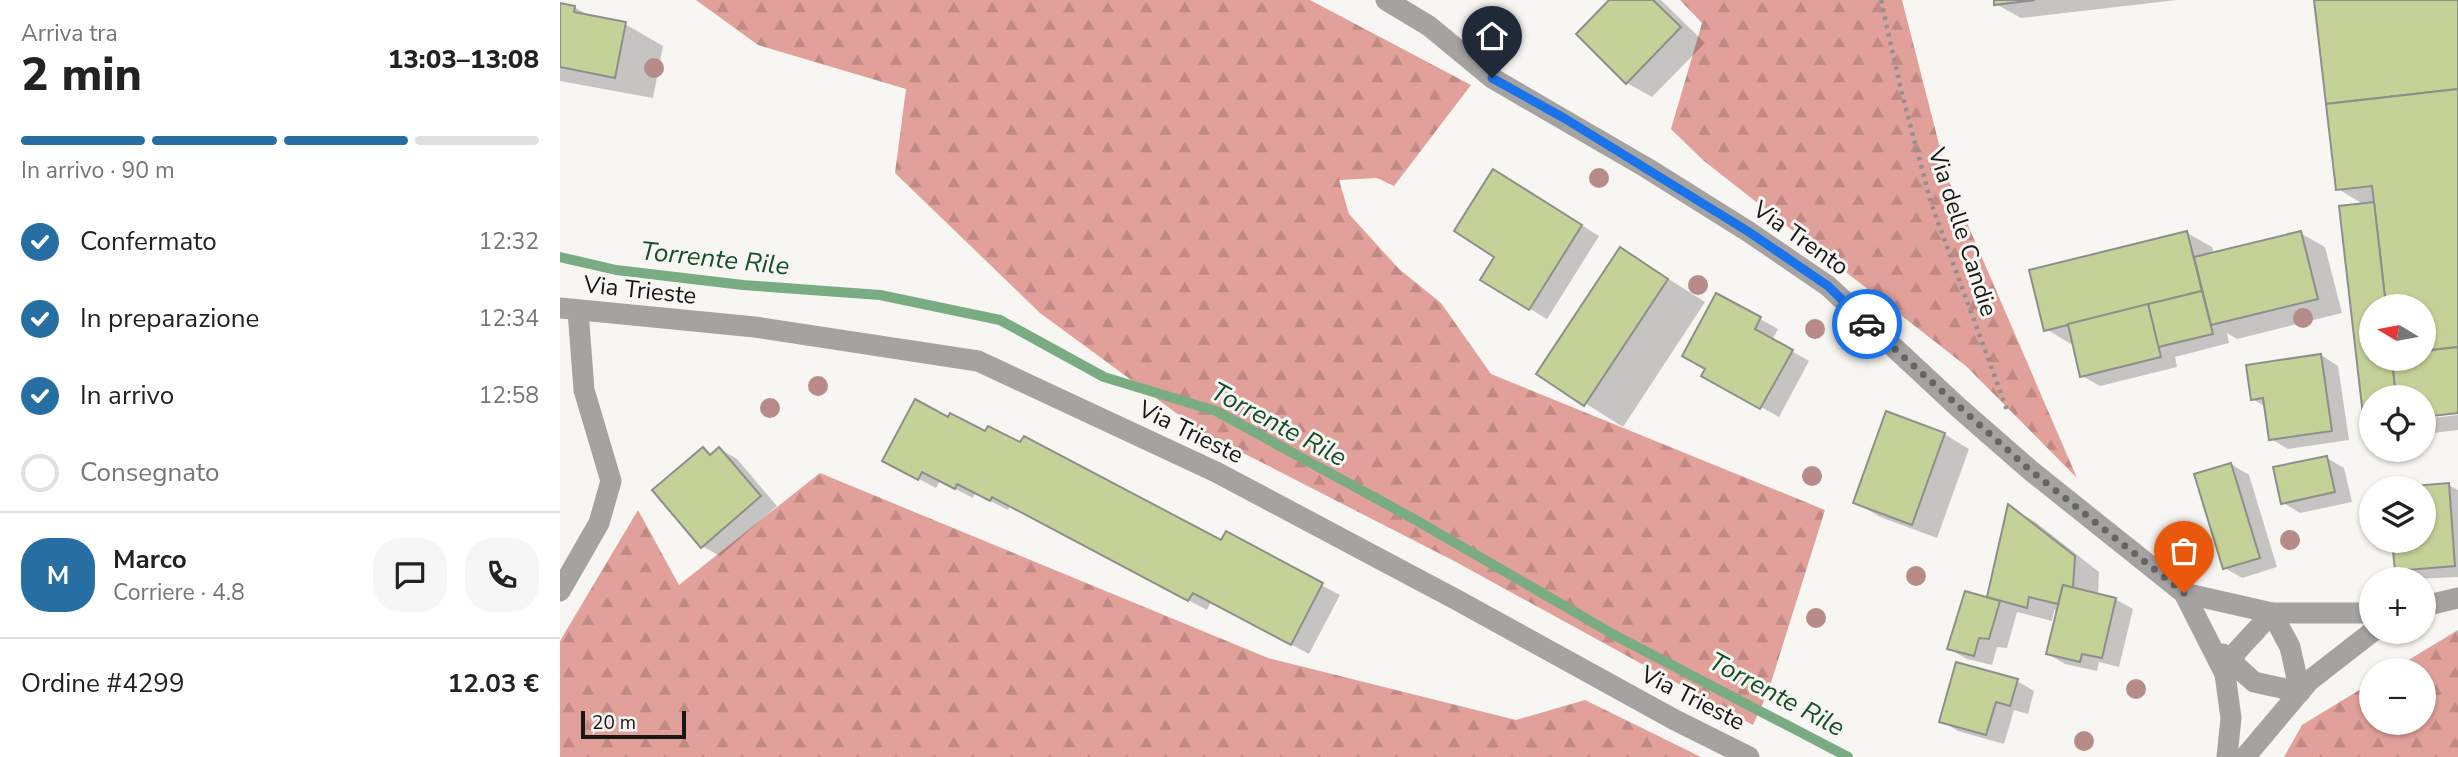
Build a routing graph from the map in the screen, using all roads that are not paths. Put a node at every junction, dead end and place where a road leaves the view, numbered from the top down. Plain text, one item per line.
1 (1386, 0) edge
2 (569, 309) edge
3 (560, 591) edge
4 (2184, 593) junction
5 (2458, 598) edge
6 (2436, 603) edge
7 (2272, 613) junction
8 (2359, 613) edge
9 (2359, 642) edge
10 (2228, 667) junction
11 (2300, 692) junction
12 (1749, 757) edge
13 (2227, 757) edge
14 (2245, 757) edge

1 - 4 street, Via Trento
2 - 3 street
2 - 12 street, Via Trieste
4 - 7 street, Via Trento
4 - 10 street, Via Trento
5 - 6 street
7 - 8 street, Via Trento
7 - 10 street
7 - 11 street
9 - 11 street
10 - 11 street, Via Trento
10 - 13 street, Via Trento
11 - 14 street

